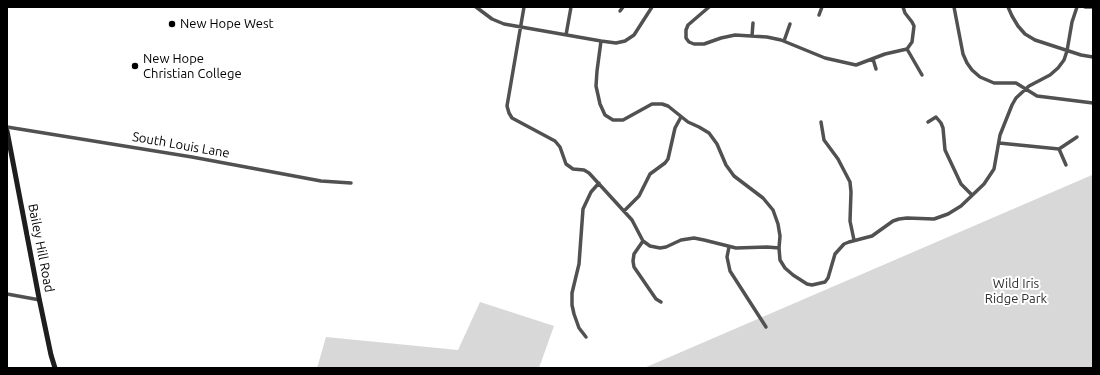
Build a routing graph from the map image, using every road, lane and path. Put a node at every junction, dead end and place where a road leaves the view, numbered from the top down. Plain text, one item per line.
1 (476, 7) edge
2 (524, 7) edge
3 (571, 7) edge
4 (623, 7) edge
5 (652, 7) edge
6 (709, 7) edge
7 (822, 7) edge
8 (903, 7) edge
9 (954, 7) edge
10 (1008, 7) edge
11 (1077, 7) edge
12 (1085, 7) edge
13 (1093, 7) edge
14 (620, 11) dead end
15 (819, 15) dead end
16 (753, 22) dead end
17 (790, 24) dead end
18 (520, 28) junction
19 (566, 35) junction
20 (752, 36) junction
21 (601, 41) junction
22 (784, 41) junction
23 (907, 49) junction
24 (1067, 51) junction
25 (1093, 57) edge
26 (872, 59) junction
27 (876, 69) dead end
28 (922, 76) dead end
29 (1026, 90) junction
30 (1093, 103) edge
31 (681, 117) junction
32 (821, 122) dead end
33 (928, 122) dead end
34 (7, 127) edge
35 (7, 131) edge
36 (1078, 138) dead end
37 (999, 143) junction
38 (1059, 149) junction
39 (1066, 165) dead end
40 (351, 183) dead end
41 (599, 183) junction
42 (972, 195) junction
43 (624, 211) junction
44 (854, 240) junction
45 (643, 241) junction
46 (729, 247) junction
47 (779, 248) junction
48 (7, 294) edge
49 (40, 300) junction
50 (660, 302) dead end
51 (766, 327) dead end
52 (586, 337) dead end
53 (55, 368) edge

1 - 18 street
2 - 18 street
3 - 19 street
4 - 14 street
5 - 21 street
6 - 20 street
7 - 15 street
8 - 23 street
9 - 29 street
10 - 24 street
11 - 24 street
12 - 13 street
16 - 20 street
17 - 22 street
18 - 19 street
18 - 41 street
19 - 21 street
20 - 22 street
21 - 31 street
22 - 26 street
23 - 26 street
23 - 28 street
24 - 25 street
24 - 29 street
26 - 27 street
29 - 30 street
29 - 37 street
31 - 43 street
31 - 47 street
32 - 44 street
33 - 42 street
34 - 40 street, South Louis Lane
35 - 49 main road, Bailey Hill Road
36 - 38 street
37 - 38 street
37 - 42 street
38 - 39 street
41 - 43 street
41 - 52 street
42 - 44 street
43 - 45 street
44 - 47 street
45 - 46 street
45 - 50 street
46 - 47 street
46 - 51 street
48 - 49 street
49 - 53 main road, Bailey Hill Road

